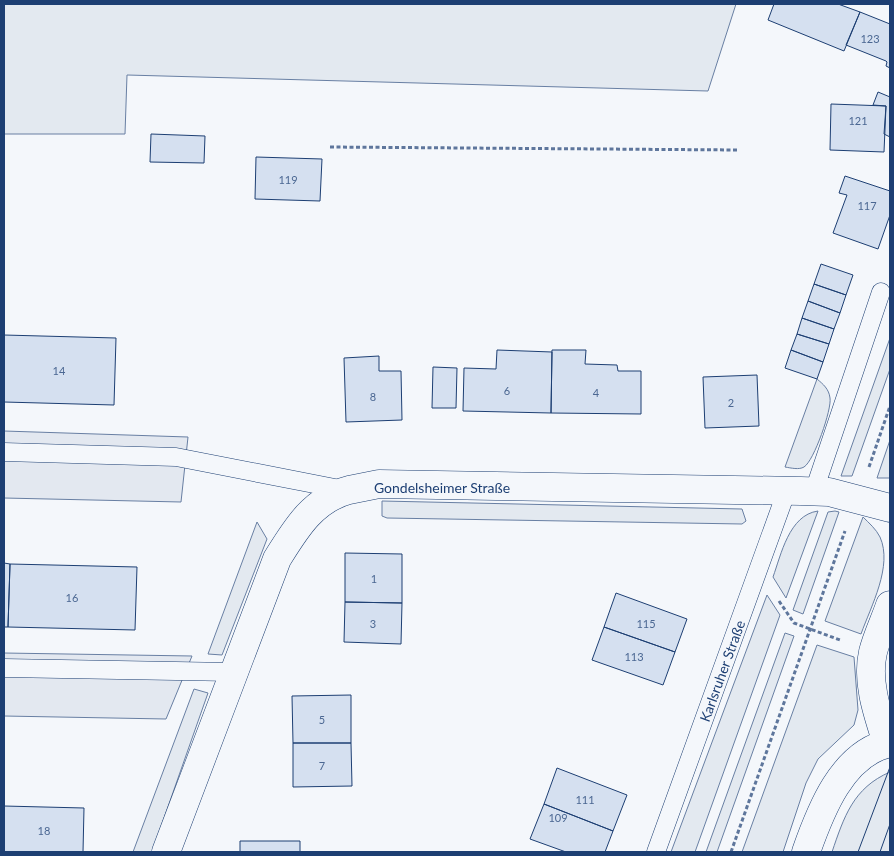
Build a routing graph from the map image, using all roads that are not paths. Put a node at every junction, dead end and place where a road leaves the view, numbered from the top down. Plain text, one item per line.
1 (881, 292) dead end
2 (4, 452) edge
3 (346, 490) junction
4 (788, 490) junction
5 (814, 491) junction
6 (890, 508) edge
7 (890, 605) edge
8 (4, 668) edge
9 (234, 672) junction
10 (888, 743) edge
11 (166, 852) edge
12 (656, 852) edge
13 (806, 852) edge

1 - 5 lane
2 - 3 lane
3 - 4 street, Gondelsheimer Straße
3 - 9 street, Gondelsheimer Straße
4 - 5 street, Gondelsheimer Straße
4 - 12 lane, Karlsruher Straße
5 - 6 street, Gondelsheimer Straße
7 - 10 street
8 - 9 lane
9 - 11 street, Gondelsheimer Straße
10 - 13 street

